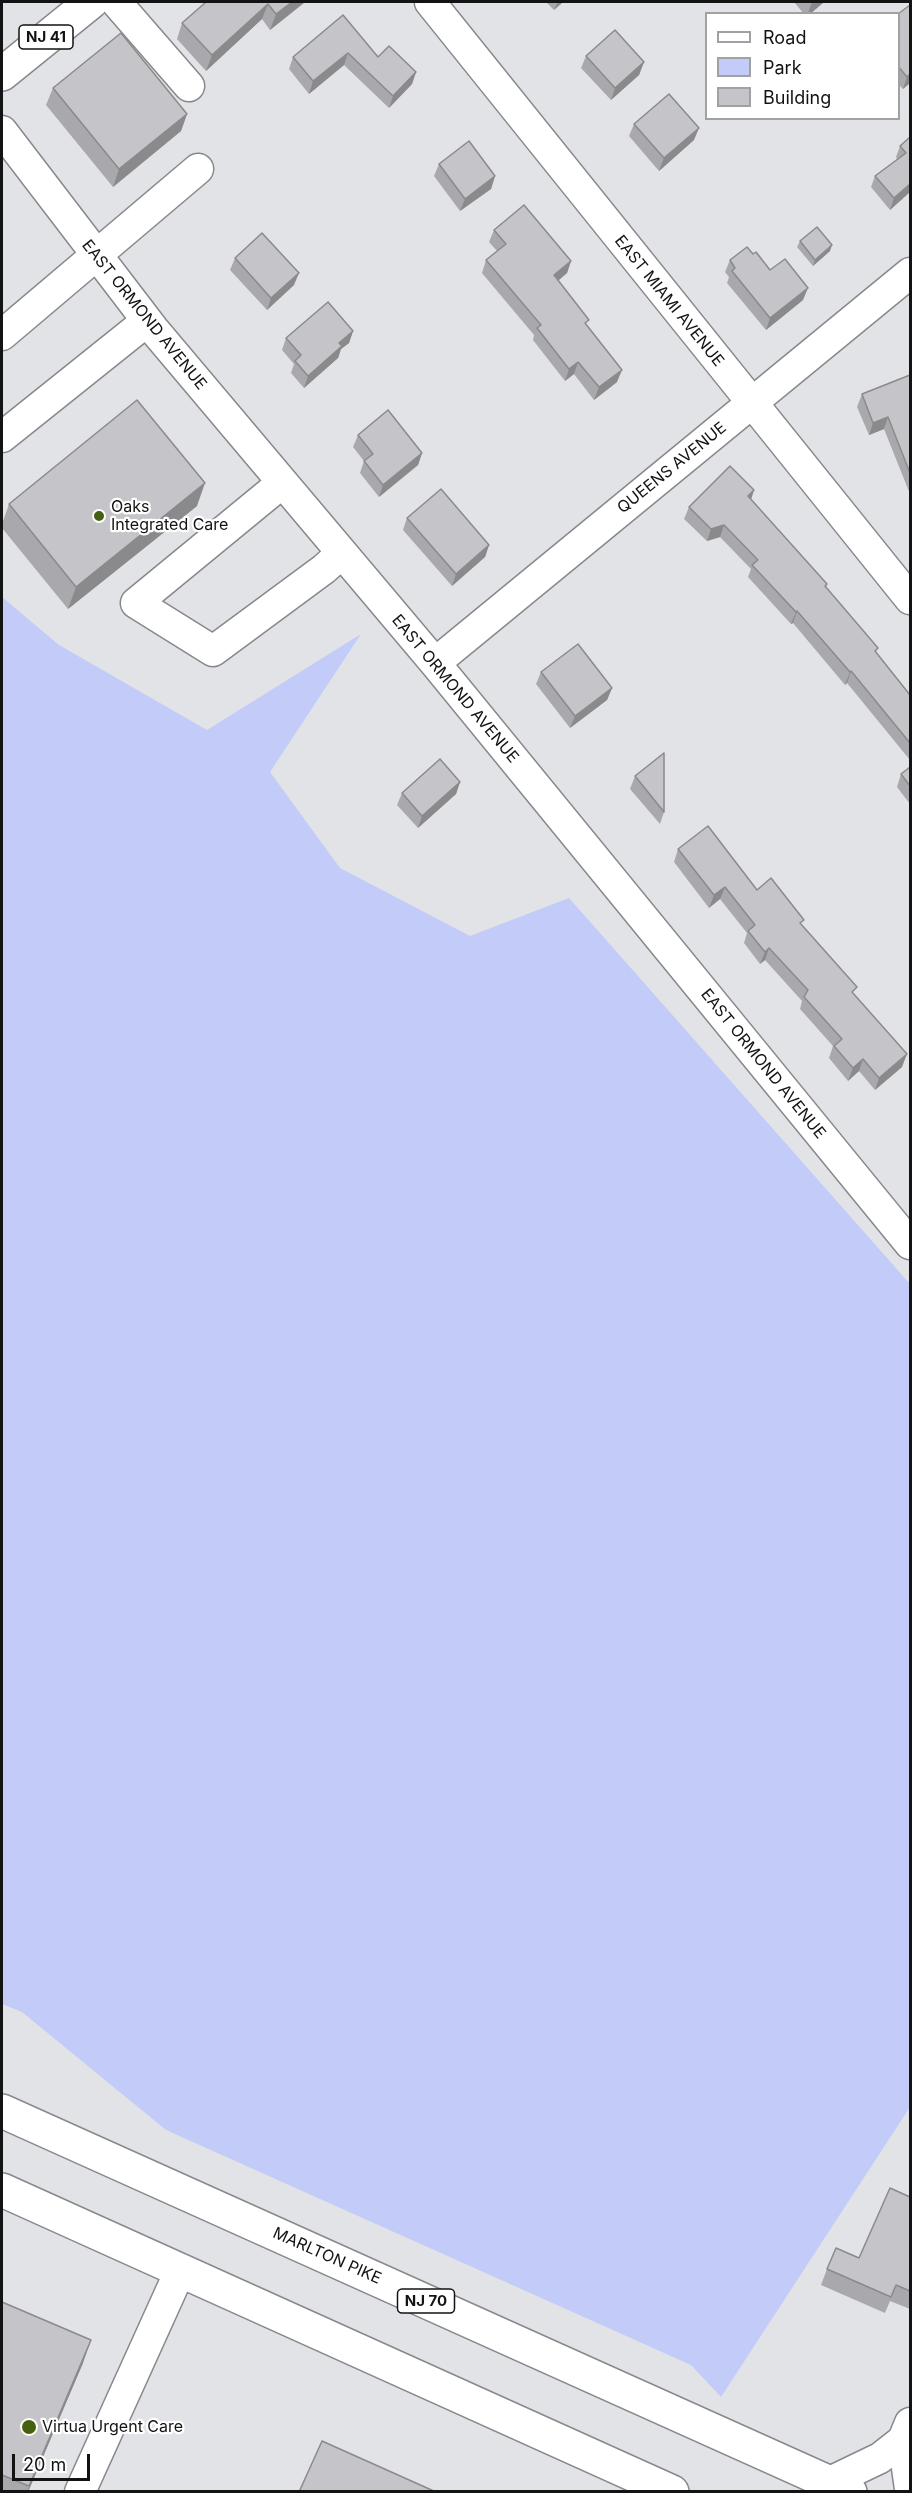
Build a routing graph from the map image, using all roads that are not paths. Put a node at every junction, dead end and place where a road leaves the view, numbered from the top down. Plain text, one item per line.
1 (91, 2) edge
2 (116, 2) edge
3 (430, 2) edge
4 (2, 74) edge
5 (189, 86) dead end
6 (2, 131) edge
7 (198, 169) dead end
8 (96, 254) junction
9 (910, 273) edge
10 (147, 321) junction
11 (2, 335) edge
12 (751, 403) junction
13 (2, 437) edge
14 (282, 483) junction
15 (342, 553) junction
16 (910, 599) edge
17 (435, 663) junction
18 (910, 1244) edge
19 (2, 2111) edge
20 (2, 2190) edge
21 (180, 2271) junction
22 (907, 2432) edge
23 (840, 2487) edge
24 (910, 2489) edge
25 (80, 2492) edge
26 (672, 2492) edge

1 - 4 main road, NJ 41
2 - 5 street
3 - 12 street, EAST MIAMI AVENUE
6 - 8 street, EAST ORMOND AVENUE
7 - 8 street
8 - 10 street, EAST ORMOND AVENUE
8 - 11 street
9 - 12 street, QUEENS AVENUE
10 - 13 street
10 - 14 street, EAST ORMOND AVENUE
12 - 16 street, EAST MIAMI AVENUE
12 - 17 street, QUEENS AVENUE
14 - 15 street, EAST ORMOND AVENUE
14 - 15 street
15 - 17 street, EAST ORMOND AVENUE
17 - 18 street, EAST ORMOND AVENUE
19 - 23 main road, MARLTON PIKE / NJ 70
20 - 21 main road
21 - 25 street
21 - 26 main road
22 - 23 street
22 - 24 street

